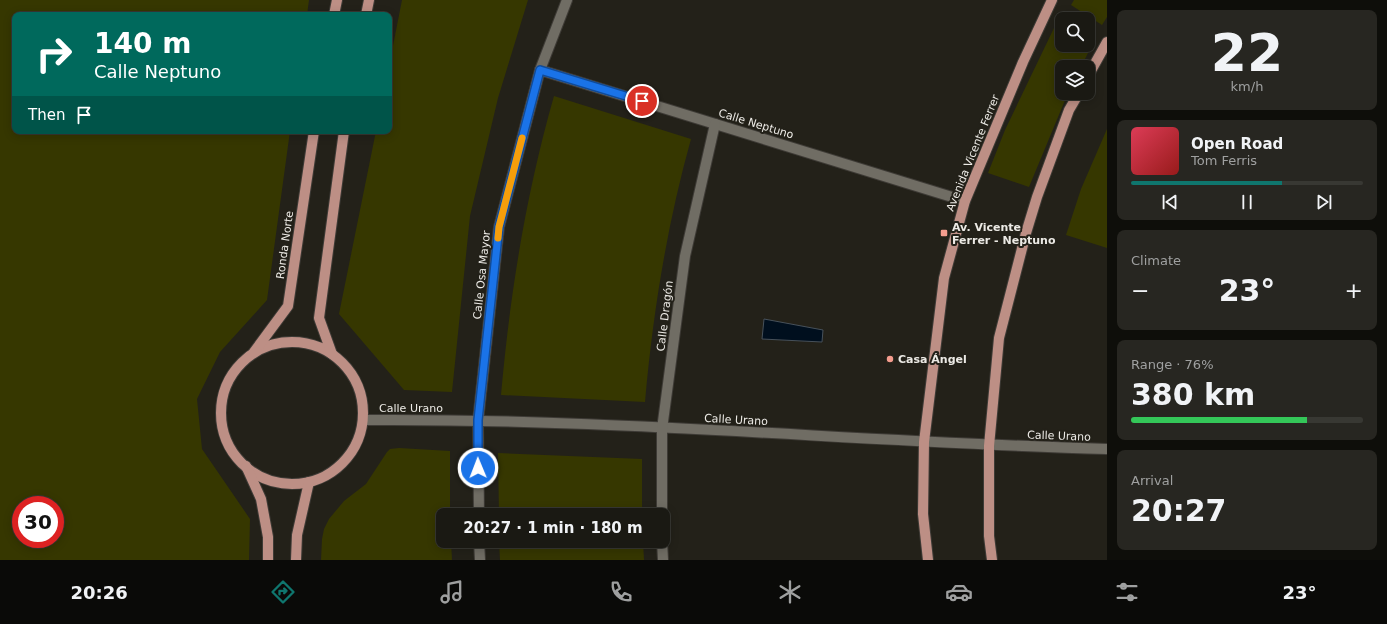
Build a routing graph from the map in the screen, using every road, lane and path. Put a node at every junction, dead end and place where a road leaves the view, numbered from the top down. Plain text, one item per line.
1 (337, 0) edge
2 (369, 0) edge
3 (567, 0) edge
4 (1052, 0) edge
5 (335, 12) edge
6 (367, 12) edge
7 (1107, 42) edge
8 (1095, 63) edge
9 (540, 70) junction
10 (1075, 100) edge
11 (715, 124) junction
12 (314, 134) edge
13 (344, 134) edge
14 (965, 201) junction
15 (254, 352) junction
16 (332, 354) junction
17 (363, 420) junction
18 (478, 420) junction
19 (662, 429) junction
20 (924, 442) junction
21 (989, 446) junction
22 (1107, 449) edge
23 (246, 466) junction
24 (309, 482) junction
25 (479, 508) edge
26 (662, 508) edge
27 (479, 548) edge
28 (663, 548) edge
29 (268, 560) edge
30 (296, 560) edge
31 (480, 560) edge
32 (664, 560) edge
33 (928, 560) edge
34 (992, 560) edge

1 - 5 main road
2 - 6 main road
3 - 9 street, Calle Osa Mayor
4 - 14 main road, Avenida Vicente Ferrer
7 - 8 main road
9 - 11 street, Calle Neptuno
9 - 18 street, Calle Osa Mayor
10 - 21 main road
11 - 14 street, Calle Neptuno
11 - 19 street, Calle Dragón
12 - 15 main road, Ronda Norte
13 - 16 main road
14 - 20 main road, Avenida Vicente Ferrer
15 - 16 main road
15 - 23 main road
16 - 17 main road
17 - 18 street, Calle Urano
17 - 24 main road
18 - 19 street, Calle Urano
18 - 25 street, Calle Osa Mayor
19 - 20 street, Calle Urano
19 - 26 street, Calle Dragón
20 - 21 street, Calle Urano
20 - 33 main road, Avenida Vicente Ferrer
21 - 22 street, Calle Urano
21 - 34 main road
23 - 24 main road
23 - 29 main road
24 - 30 main road
27 - 31 street
28 - 32 street

